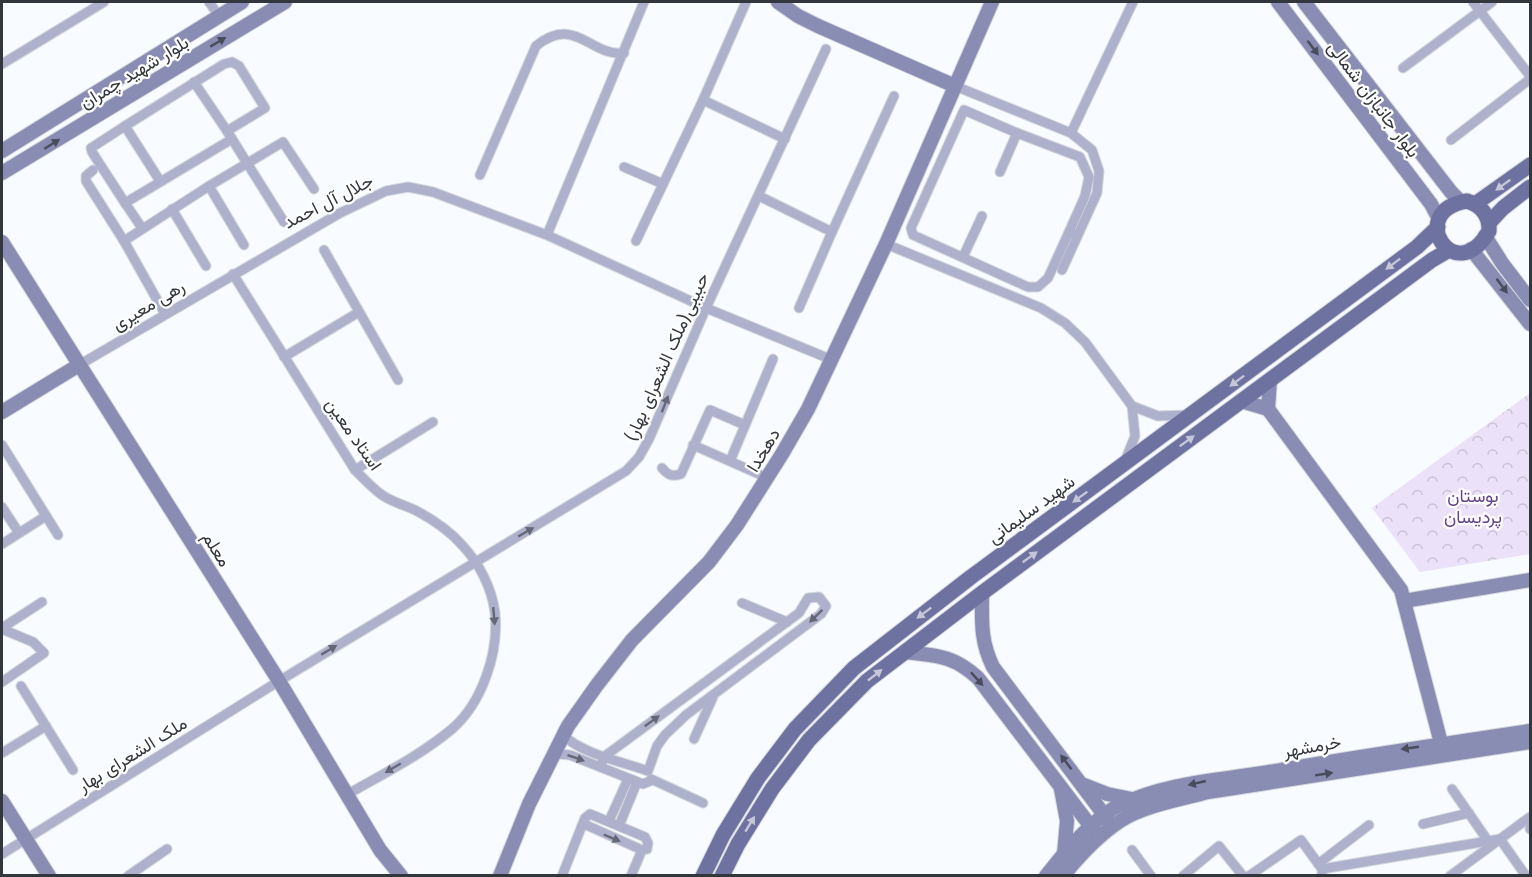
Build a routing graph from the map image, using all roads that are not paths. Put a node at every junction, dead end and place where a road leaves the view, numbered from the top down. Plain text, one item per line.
1 (104, 2) edge
2 (209, 2) edge
3 (242, 2) edge
4 (285, 2) edge
5 (644, 2) edge
6 (746, 2) edge
7 (778, 2) edge
8 (992, 2) edge
9 (1120, 2) edge
10 (1278, 2) edge
11 (1304, 2) edge
12 (1473, 2) edge
13 (1492, 2) edge
14 (1132, 4) edge
15 (1480, 10) junction
16 (219, 16) junction
17 (826, 49) dead end
18 (624, 53) junction
19 (2, 64) edge
20 (1403, 68) dead end
21 (1530, 77) edge
22 (194, 82) junction
23 (955, 86) junction
24 (894, 96) dead end
25 (703, 100) junction
26 (125, 126) junction
27 (1017, 133) junction
28 (1071, 133) junction
29 (230, 135) junction
30 (785, 139) junction
31 (1451, 140) dead end
32 (2, 151) edge
33 (246, 163) junction
34 (1530, 165) edge
35 (624, 167) dead end
36 (93, 170) dead end
37 (1000, 172) dead end
38 (2, 173) edge
39 (480, 175) dead end
40 (160, 181) junction
41 (663, 184) junction
42 (209, 186) junction
43 (1530, 188) edge
44 (314, 189) dead end
45 (759, 196) junction
46 (125, 203) junction
47 (1468, 203) junction
48 (172, 209) junction
49 (982, 216) dead end
50 (284, 222) dead end
51 (1439, 223) junction
52 (142, 228) junction
53 (1487, 230) junction
54 (832, 232) junction
55 (1073, 234) junction
56 (547, 235) junction
57 (124, 241) junction
58 (636, 241) dead end
59 (2, 242) edge
60 (244, 244) dead end
61 (886, 244) junction
62 (1471, 249) junction
63 (324, 250) dead end
64 (1449, 250) junction
65 (963, 257) junction
66 (206, 266) dead end
67 (1062, 270) dead end
68 (233, 274) junction
69 (1530, 300) edge
70 (706, 308) junction
71 (799, 308) dead end
72 (359, 312) junction
73 (165, 314) junction
74 (1530, 324) edge
75 (284, 357) junction
76 (773, 359) dead end
77 (830, 359) junction
78 (79, 365) junction
79 (398, 380) dead end
80 (1270, 380) junction
81 (1241, 401) junction
82 (1132, 406) junction
83 (1268, 409) junction
84 (2, 412) edge
85 (1191, 415) junction
86 (433, 422) dead end
87 (745, 425) junction
88 (2, 445) edge
89 (693, 446) junction
90 (730, 461) junction
91 (1122, 466) junction
92 (662, 468) dead end
93 (355, 470) junction
94 (768, 478) junction
95 (2, 507) edge
96 (46, 516) junction
97 (19, 533) junction
98 (58, 535) dead end
99 (2, 544) edge
100 (476, 561) junction
101 (1530, 580) edge
102 (982, 592) junction
103 (1404, 601) junction
104 (42, 602) dead end
105 (742, 603) dead end
106 (787, 622) junction
107 (2, 629) edge
108 (905, 652) junction
109 (279, 681) junction
110 (2, 682) edge
111 (21, 686) dead end
112 (714, 694) junction
113 (46, 726) junction
114 (1530, 731) edge
115 (563, 735) junction
116 (694, 739) dead end
117 (1530, 742) edge
118 (1441, 743) junction
119 (2, 753) edge
120 (605, 756) junction
121 (552, 757) junction
122 (600, 767) junction
123 (73, 770) dead end
124 (636, 782) junction
125 (1083, 785) junction
126 (1061, 787) junction
127 (1452, 789) dead end
128 (348, 794) junction
129 (1134, 799) junction
130 (2, 801) edge
131 (703, 803) dead end
132 (1469, 813) junction
133 (1104, 814) junction
134 (1530, 817) edge
135 (609, 821) junction
136 (584, 824) junction
137 (1423, 824) dead end
138 (1369, 825) dead end
139 (619, 826) junction
140 (1113, 826) junction
141 (1096, 833) junction
142 (26, 839) junction
143 (1500, 839) junction
144 (1488, 841) junction
145 (167, 849) dead end
146 (642, 850) junction
147 (1132, 850) dead end
148 (2, 854) edge
149 (1064, 854) junction
150 (1320, 869) edge
151 (48, 876) edge
152 (128, 876) edge
153 (401, 876) edge
154 (500, 876) edge
155 (562, 876) edge
156 (631, 876) edge
157 (703, 876) edge
158 (722, 876) edge
159 (1047, 876) edge
160 (1063, 876) edge
161 (1151, 876) edge
162 (1183, 876) edge
163 (1243, 876) edge
164 (1250, 876) edge
165 (1450, 876) edge
166 (1526, 876) edge

1 - 19 street
2 - 16 street
3 - 16 main road, بلوار شهید چمران
38 -> 4 main road, بلوار شهید چمران
5 - 18 street
6 - 25 street
7 - 23 main road
8 - 23 main road, دهخدا
9 - 14 street
10 -> 51 main road, بلوار جانبازان شمالی
11 - 47 main road, بلوار جانبازان شمالی
12 - 15 street
13 - 15 street
14 - 28 street
15 - 20 street
15 - 21 street
16 - 32 main road, بلوار شهید چمران
17 - 30 street, حبیبی(ملک الشعرای بهار)
18 - 39 street
18 - 56 street
21 - 31 street
22 - 26 street
22 - 29 street
22 - 29 street
23 - 28 street
23 - 61 main road, دهخدا
24 - 54 street
25 - 30 street
25 - 41 street
26 - 40 street
26 - 46 street
27 - 37 street
27 - 55 street
27 - 65 street
28 - 55 street
29 - 33 street
29 - 40 street
30 - 45 street, حبیبی(ملک الشعرای بهار)
33 - 42 street
33 - 44 street
33 - 50 street
34 -> 47 main road
35 - 41 street
36 - 57 street
40 - 46 street
41 - 58 street
42 - 48 street
42 - 60 street
43 - 53 main road
45 - 54 street
45 - 70 street, حبیبی(ملک الشعرای بهار)
46 - 52 street
47 - 51 main road
47 - 53 main road
48 - 52 street
48 - 66 street
49 - 65 street
51 - 64 main road
51 -> 85 main road, شهید سلیمانی
52 - 57 street
53 - 62 main road
53 - 69 main road
54 - 71 street
55 - 65 street
55 - 67 street
56 - 68 street, جلال آل احمد
56 - 70 street, جلال آل احمد
57 - 73 street
59 - 78 main road, معلم
61 - 77 main road, دهخدا
61 - 82 street
62 - 64 main road
62 -> 74 main road
63 - 72 street
64 - 80 main road
68 - 73 street, رهی معیری
68 - 75 street, استاد معین
70 - 77 street, جلال آل احمد
100 -> 70 street, حبیبی(ملک الشعرای بهار)
72 - 75 street
72 - 79 street
73 - 78 street, رهی معیری
75 - 93 street, استاد معین
76 - 87 street
77 - 94 main road, دهخدا
78 - 84 main road
78 - 109 main road, معلم
80 - 81 main road
80 - 83 main road
81 - 83 main road
102 -> 81 main road
82 - 85 street
82 - 91 street
83 - 103 main road
85 - 91 main road, شهید سلیمانی
86 - 93 street
87 - 89 street
87 - 90 street
88 - 96 street
89 - 90 street
89 - 92 street
90 - 94 street
91 -> 157 main road, شهید سلیمانی
93 - 100 street, استاد معین
94 - 115 main road, دهخدا
95 - 97 street
96 - 97 street
96 - 98 street
97 - 99 street
109 -> 100 street, حبیبی(ملک الشعرای بهار)
100 -> 128 street, استاد معین
101 - 103 main road
102 - 108 main road
125 -> 102 main road
103 - 118 main road
104 - 107 street
105 - 106 street
106 -> 112 street
120 -> 106 street
107 - 110 street
108 -> 126 main road
158 -> 108 main road
109 - 128 main road, معلم
109 - 142 street, ملک الشعرای بهار
111 - 113 street
112 - 116 street
112 - 120 street
113 - 119 street
113 - 123 street
114 - 118 main road, خرمشهر
115 - 120 street
115 - 121 main road, دهخدا
140 -> 117 main road, خرمشهر
118 -> 129 main road, خرمشهر
120 - 122 street
121 -> 122 street
121 - 154 main road, دهخدا
122 - 124 street
124 - 131 street
124 - 135 street
124 - 139 street
125 - 129 main road
125 - 133 main road
126 - 141 main road
126 - 149 main road
127 - 132 street
128 - 153 main road, معلم
129 - 133 main road, خرمشهر
130 - 142 main road
132 - 137 street
132 - 144 street
133 - 140 main road
133 - 141 main road, خرمشهر
134 - 143 street
135 - 136 street
135 - 139 street
136 -> 146 street
136 - 155 street
138 - 150 street
139 - 146 street
140 - 141 main road, خرمشهر
141 - 149 main road, خرمشهر
141 - 160 main road, خرمشهر
142 - 148 street, ملک الشعرای بهار
142 - 151 main road
143 - 144 street
143 - 165 street
143 - 166 street
144 - 150 street
145 - 152 street
146 - 156 street
147 - 161 street
149 - 159 main road, خرمشهر
150 - 164 street
162 - 163 street

